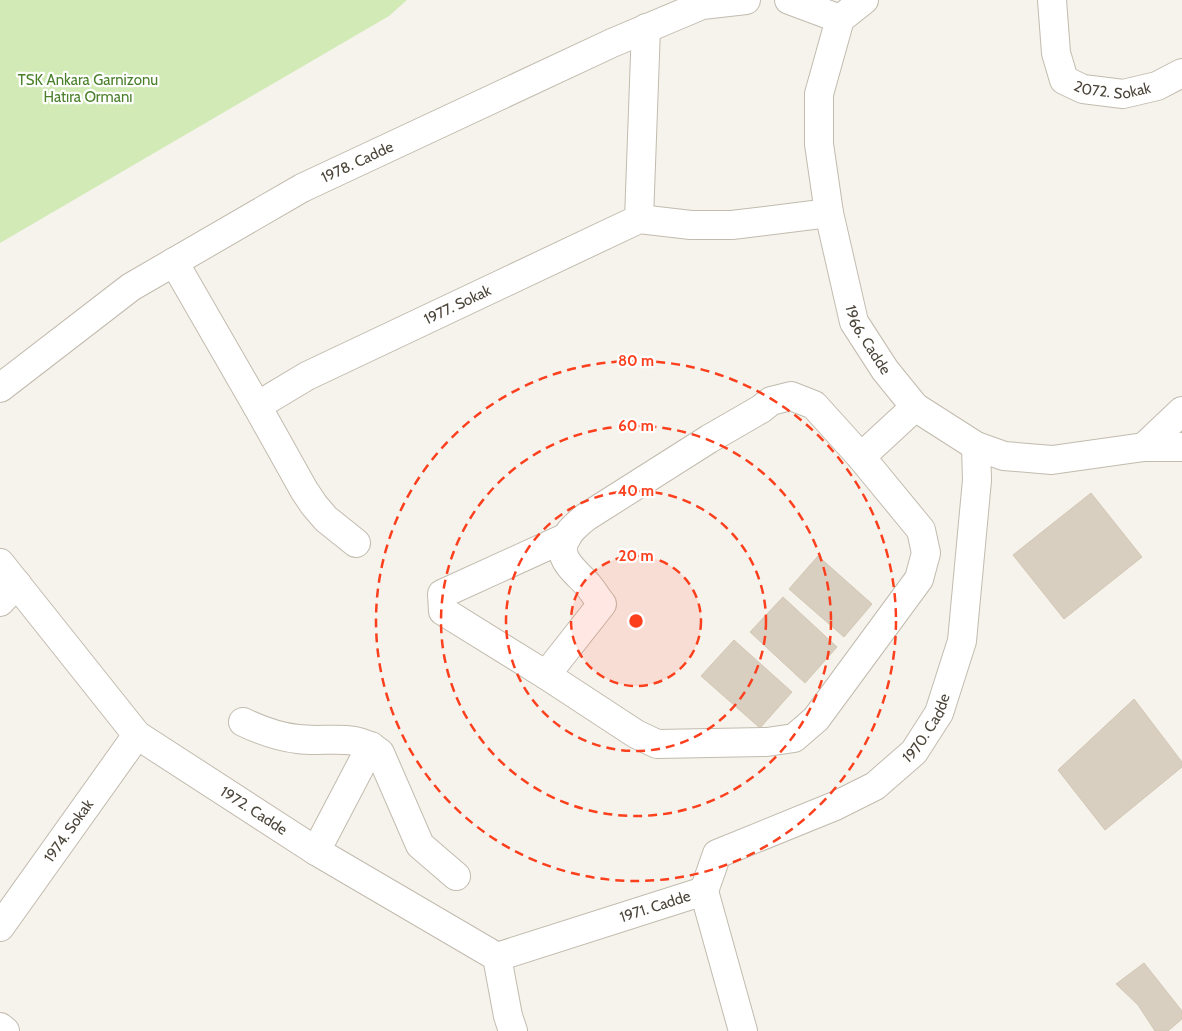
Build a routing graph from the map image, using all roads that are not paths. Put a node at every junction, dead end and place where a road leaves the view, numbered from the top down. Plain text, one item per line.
1 (746, 0) edge
2 (789, 0) edge
3 (864, 0) edge
4 (1052, 0) edge
5 (840, 20) junction
6 (646, 28) junction
7 (1182, 73) edge
8 (829, 213) junction
9 (639, 220) junction
10 (174, 262) junction
11 (0, 388) edge
12 (257, 406) junction
13 (915, 407) junction
14 (1182, 411) edge
15 (976, 446) junction
16 (1144, 447) junction
17 (1182, 447) edge
18 (861, 457) junction
19 (567, 537) junction
20 (356, 543) dead end
21 (0, 563) edge
22 (8, 593) edge
23 (546, 675) junction
24 (242, 722) dead end
25 (137, 735) junction
26 (371, 746) junction
27 (316, 851) junction
28 (456, 876) dead end
29 (704, 891) junction
30 (0, 927) edge
31 (497, 958) junction
32 (0, 1026) edge
33 (5, 1031) edge
34 (513, 1031) edge
35 (743, 1031) edge

1 - 6 street, 1978. Cadde
2 - 5 street
3 - 5 street
4 - 7 street, 2072. Sokak
5 - 8 street, 1966. Cadde
6 - 9 street
6 - 10 street, 1978. Cadde
8 - 9 street
8 - 13 street, 1966. Cadde
9 - 12 street, 1977. Sokak
10 - 11 street, 1978. Cadde
10 - 12 street
12 - 20 street
13 - 15 street, 1966. Cadde
13 - 18 street
14 - 16 street
15 - 16 street, 1966. Cadde
15 - 29 street, 1970. Cadde
16 - 17 street, 1966. Cadde
18 - 19 street
18 - 23 street
19 - 23 street
19 - 23 street
21 - 22 street, 1972. Cadde
22 - 25 street, 1972. Cadde
24 - 26 street
25 - 27 street, 1972. Cadde
25 - 30 street, 1974. Sokak
26 - 27 street
26 - 28 street
27 - 31 street, 1972. Cadde
29 - 31 street, 1971. Cadde
29 - 35 street, 1971. Cadde
31 - 34 street
32 - 33 street

